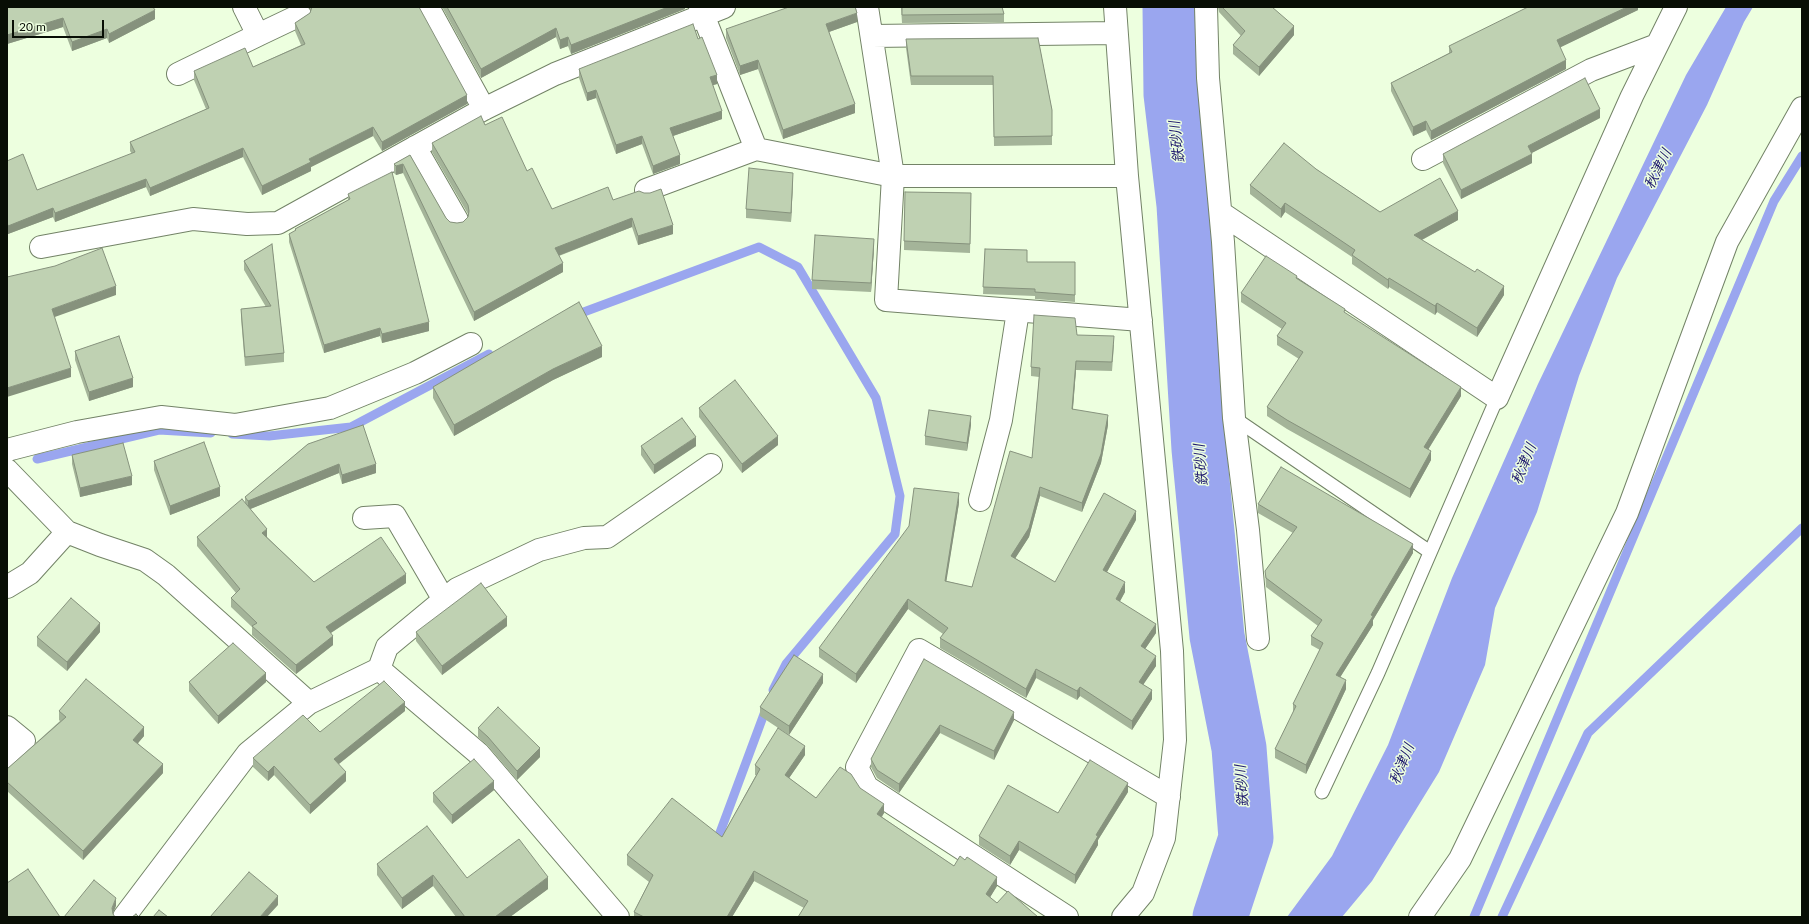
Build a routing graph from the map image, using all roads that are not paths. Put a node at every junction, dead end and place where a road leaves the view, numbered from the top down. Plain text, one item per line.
1 (244, 7) edge
2 (428, 7) edge
3 (724, 7) edge
4 (867, 7) edge
5 (1115, 7) edge
6 (1206, 7) edge
7 (1676, 7) edge
8 (701, 11) edge
9 (300, 14) dead end
10 (1116, 34) junction
11 (258, 35) junction
12 (872, 36) junction
13 (1657, 45) junction
14 (178, 74) dead end
15 (1802, 108) edge
16 (484, 109) junction
17 (415, 147) junction
18 (756, 149) junction
19 (1423, 159) dead end
20 (893, 176) junction
21 (1127, 176) junction
22 (646, 190) dead end
23 (1221, 213) junction
24 (457, 220) dead end
25 (41, 247) dead end
26 (1018, 310) junction
27 (1141, 320) junction
28 (471, 344) dead end
29 (1497, 398) junction
30 (1234, 418) junction
31 (7, 450) edge
32 (711, 465) dead end
33 (7, 470) edge
34 (980, 500) dead end
35 (364, 518) dead end
36 (67, 532) junction
37 (1430, 552) junction
38 (7, 587) edge
39 (444, 600) junction
40 (1258, 639) dead end
41 (379, 669) junction
42 (309, 703) junction
43 (7, 727) edge
44 (7, 757) edge
45 (1322, 792) dead end
46 (1169, 797) junction
47 (608, 914) edge
48 (124, 917) edge
49 (1067, 917) edge
50 (1122, 917) edge
51 (1420, 917) edge

1 - 11 street
2 - 16 street
3 - 8 street
4 - 12 street
5 - 10 street
6 - 23 street
7 - 13 street
8 - 16 street
8 - 18 street
9 - 11 street
10 - 12 street
10 - 21 street
11 - 14 street
12 - 20 street
13 - 19 street
13 - 29 street
15 - 51 street
16 - 17 street
17 - 24 street
17 - 25 street
18 - 20 street
18 - 22 street
20 - 21 street
20 - 26 street
21 - 27 street
23 - 29 street
23 - 30 street
26 - 27 street
26 - 34 street
27 - 46 street
28 - 31 street
29 - 37 lane
30 - 37 lane
30 - 40 street
32 - 39 street
33 - 36 street
35 - 39 street
36 - 38 street
36 - 42 street
37 - 45 lane
39 - 41 street
41 - 42 street
41 - 47 street
42 - 48 street
43 - 44 street
46 - 49 street
46 - 50 street

